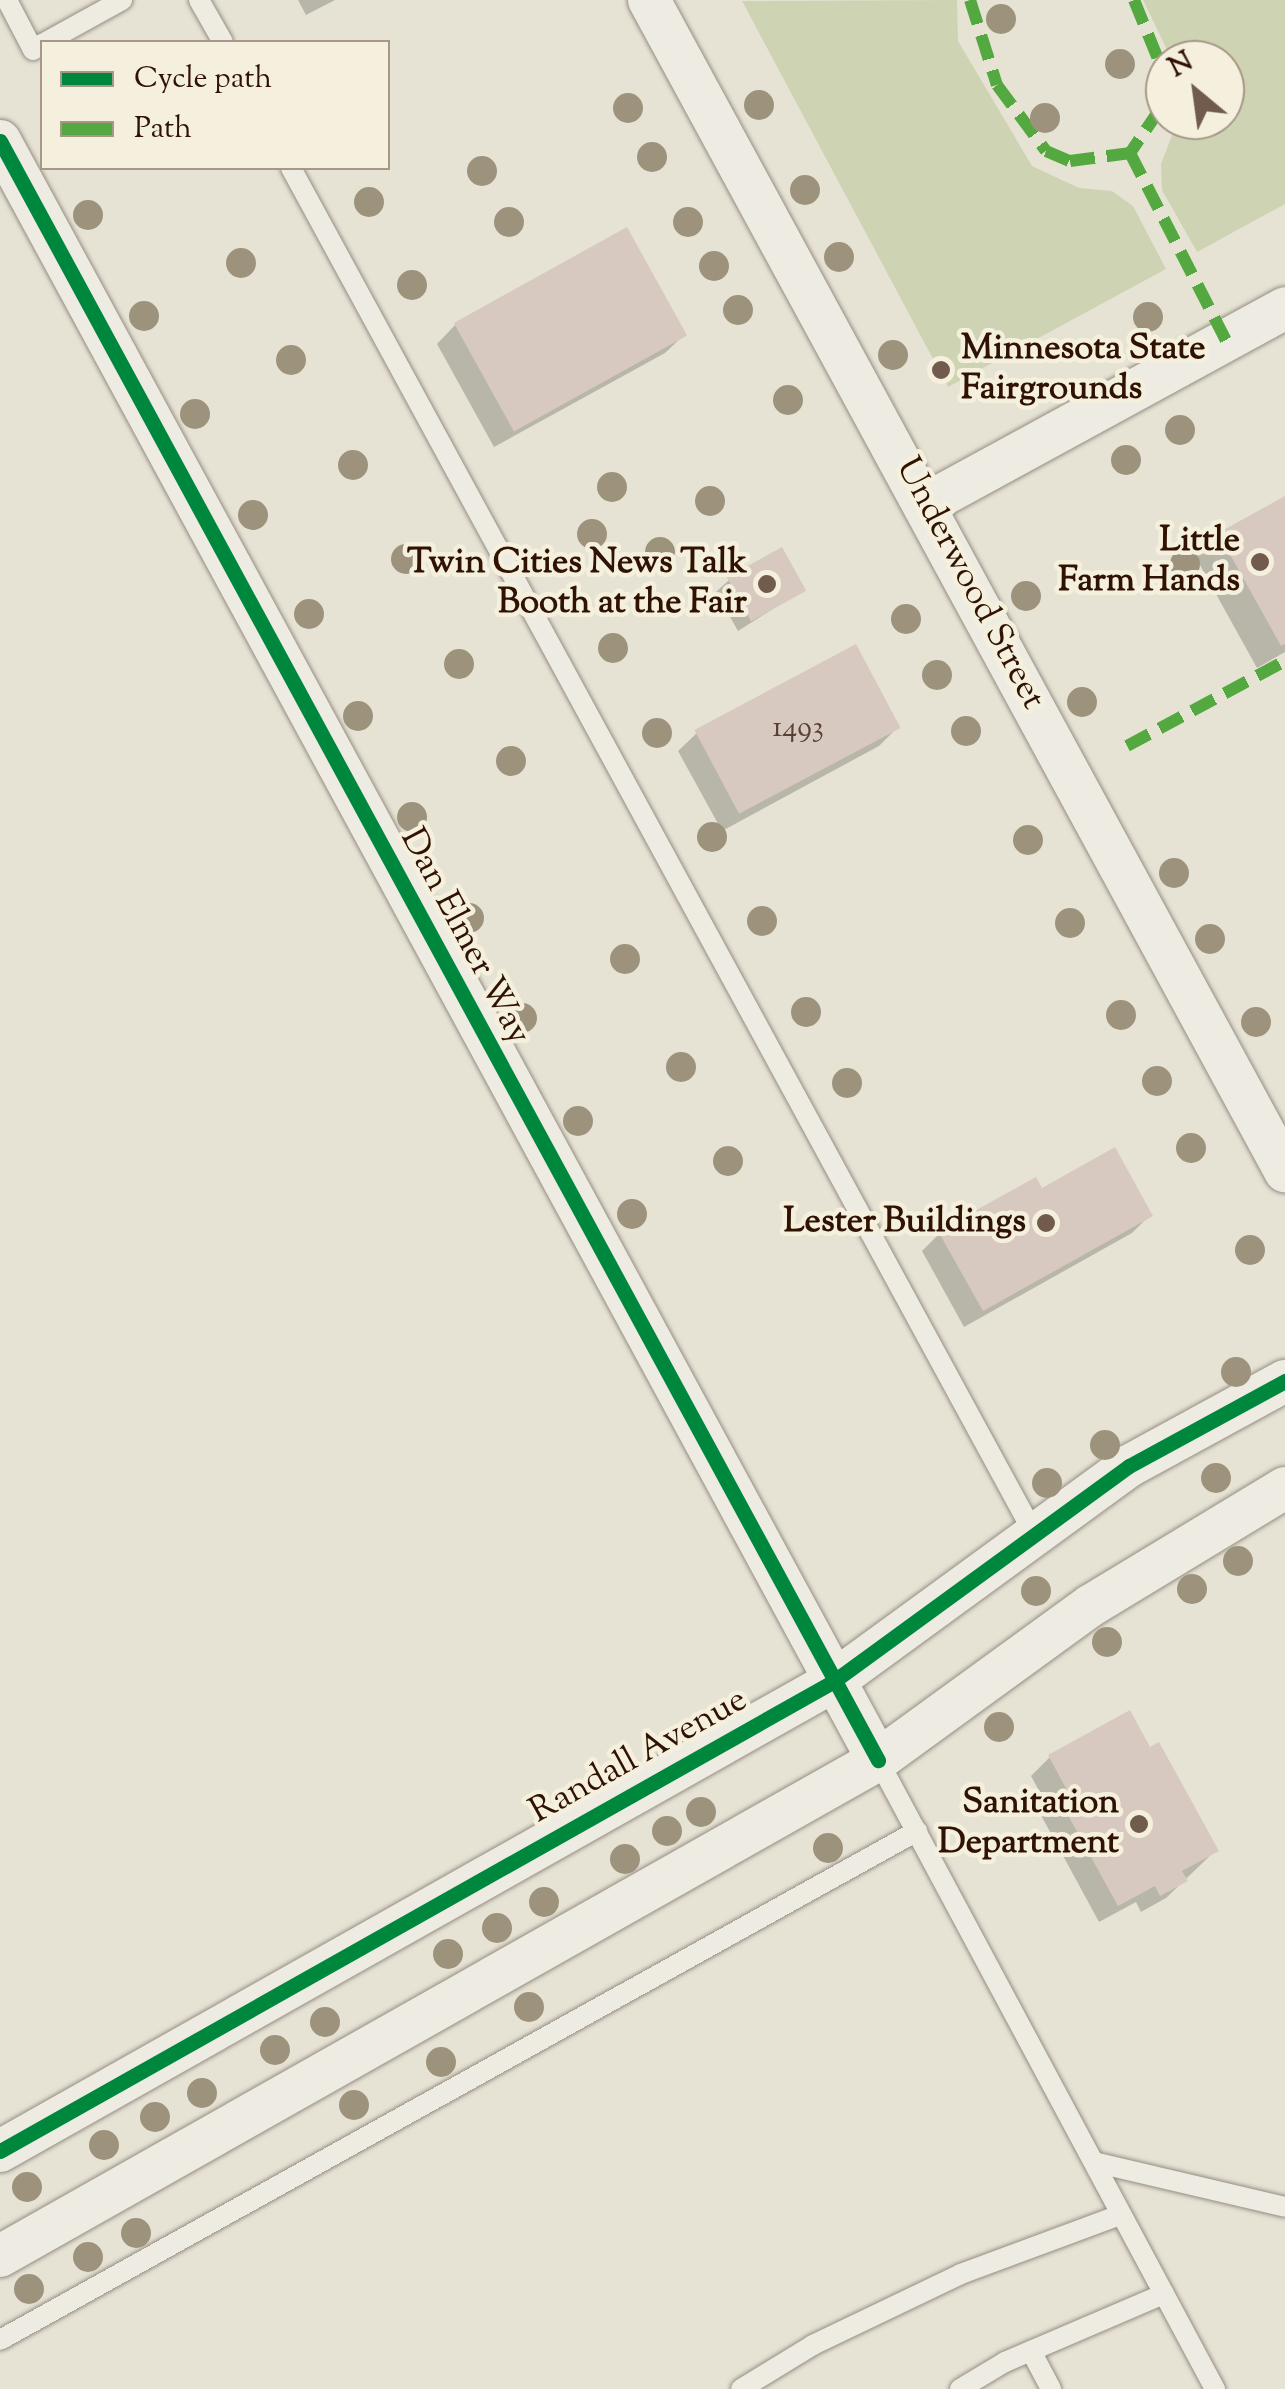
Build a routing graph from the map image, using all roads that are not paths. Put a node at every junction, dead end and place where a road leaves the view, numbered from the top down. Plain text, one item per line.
1 (7, 0) edge
2 (122, 0) edge
3 (200, 0) edge
4 (649, 0) edge
5 (49, 40) edge
6 (221, 40) edge
7 (40, 46) edge
8 (0, 141) edge
9 (291, 170) edge
10 (1285, 308) edge
11 (926, 504) junction
12 (1285, 1170) edge
13 (1285, 1381) edge
14 (1285, 1488) edge
15 (1032, 1532) junction
16 (834, 1681) junction
17 (878, 1760) junction
18 (917, 1831) junction
19 (0, 2151) edge
20 (1098, 2163) junction
21 (1285, 2207) edge
22 (1120, 2214) junction
23 (0, 2256) edge
24 (1164, 2294) junction
25 (0, 2340) edge
26 (1031, 2351) junction
27 (741, 2389) edge
28 (960, 2389) edge
29 (1051, 2389) edge
30 (1214, 2389) edge

1 - 7 lane
2 - 5 lane
3 - 6 lane
4 - 11 street, Underwood Street
8 - 16 street, Dan Elmer Way
9 - 15 lane
10 - 11 street
11 - 12 street, Underwood Street
13 - 15 street, Randall Avenue
14 - 17 street
15 - 16 street, Randall Avenue
16 - 17 street, Dan Elmer Way
16 - 19 street, Randall Avenue
17 - 18 lane
17 - 23 street
18 - 20 lane
18 - 25 lane
20 - 21 lane
20 - 22 lane
22 - 24 lane
22 - 27 lane
24 - 26 lane
24 - 30 lane
26 - 28 lane
26 - 29 lane

